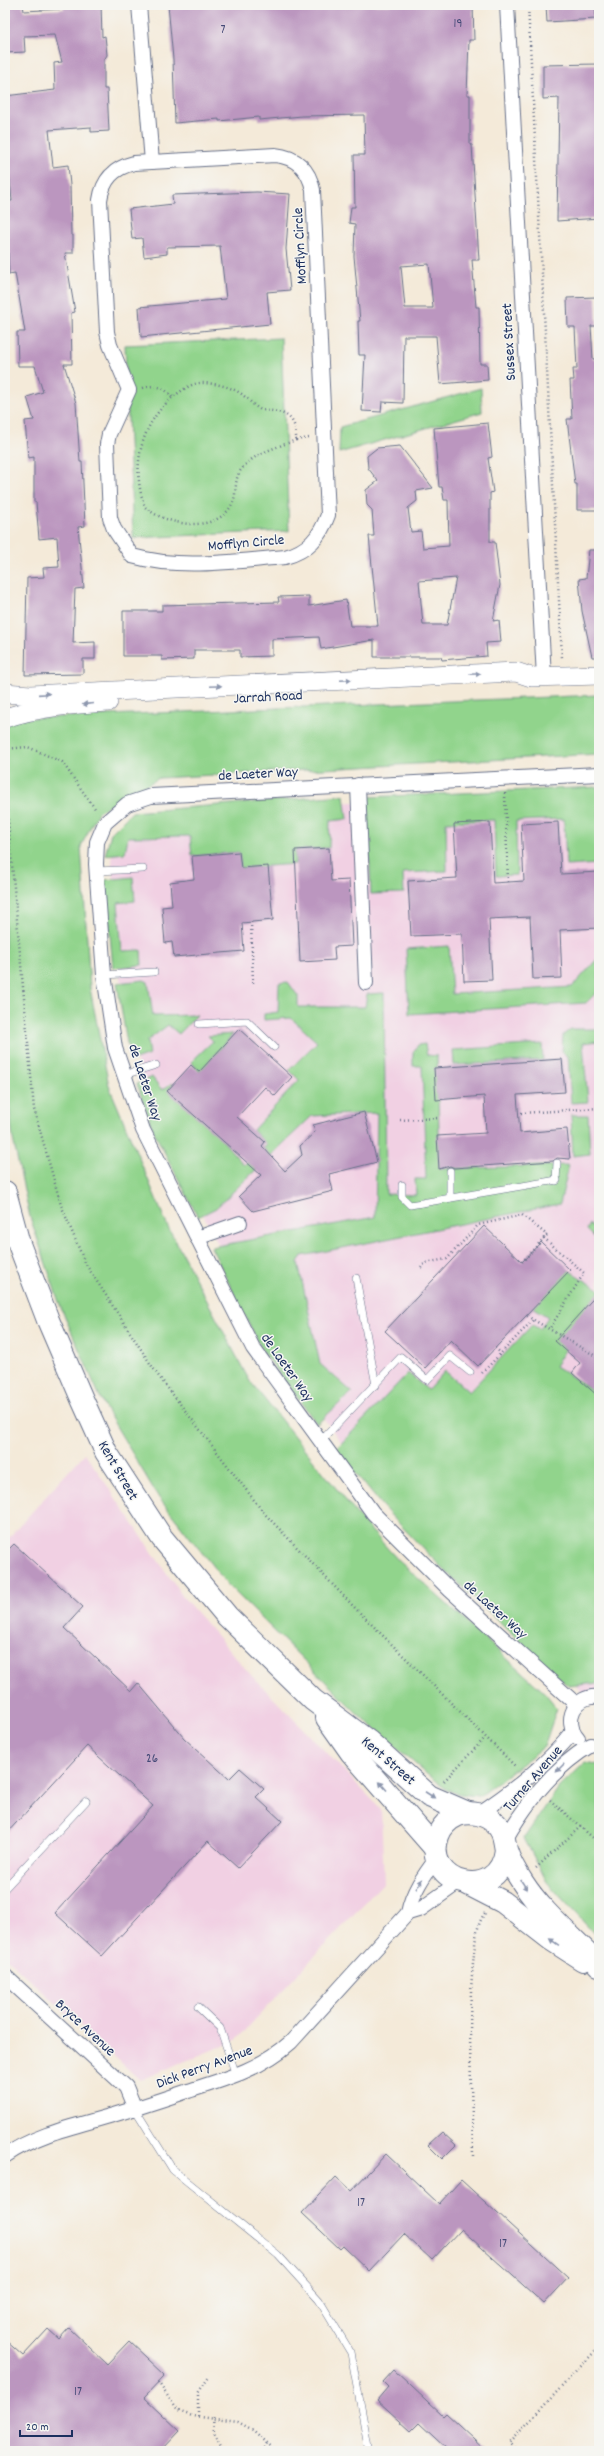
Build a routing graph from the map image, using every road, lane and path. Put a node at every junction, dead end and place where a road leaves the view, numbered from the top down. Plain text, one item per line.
1 (139, 5) edge
2 (507, 5) edge
3 (528, 5) edge
4 (152, 162) junction
5 (129, 390) junction
6 (172, 397) junction
7 (325, 436) junction
8 (296, 440) junction
9 (599, 675) edge
10 (563, 676) junction
11 (537, 677) junction
12 (5, 693) edge
13 (5, 718) edge
14 (5, 749) edge
15 (599, 774) edge
16 (505, 778) junction
17 (358, 785) junction
18 (5, 787) edge
19 (105, 823) junction
20 (143, 869) dead end
21 (96, 870) junction
22 (508, 882) dead end
23 (251, 922) dead end
24 (154, 972) dead end
25 (104, 976) junction
26 (253, 982) dead end
27 (366, 983) dead end
28 (199, 1024) dead end
29 (274, 1047) dead end
30 (156, 1065) dead end
31 (124, 1074) junction
32 (599, 1108) edge
33 (521, 1113) dead end
34 (439, 1118) dead end
35 (400, 1120) dead end
36 (557, 1163) dead end
37 (450, 1171) dead end
38 (402, 1185) dead end
39 (5, 1192) edge
40 (450, 1198) junction
41 (240, 1223) dead end
42 (197, 1238) junction
43 (544, 1238) junction
44 (522, 1262) dead end
45 (421, 1268) dead end
46 (356, 1278) dead end
47 (528, 1316) dead end
48 (534, 1319) junction
49 (550, 1328) junction
50 (495, 1348) dead end
51 (501, 1353) junction
52 (599, 1358) edge
53 (470, 1372) joint
54 (376, 1385) junction
55 (321, 1441) junction
56 (599, 1697) edge
57 (313, 1700) junction
58 (576, 1705) junction
59 (573, 1732) junction
60 (485, 1738) junction
61 (595, 1744) edge
62 (528, 1779) junction
63 (540, 1791) junction
64 (429, 1796) junction
65 (86, 1801) dead end
66 (473, 1814) junction
67 (599, 1843) edge
68 (506, 1845) junction
69 (436, 1853) junction
70 (464, 1883) junction
71 (5, 1888) edge
72 (408, 1913) junction
73 (483, 1914) dead end
74 (599, 1965) edge
75 (599, 1970) edge
76 (5, 1976) edge
77 (198, 2007) dead end
78 (236, 2075) junction
79 (135, 2109) junction
80 (5, 2156) edge
81 (473, 2156) dead end
82 (599, 2346) edge
83 (209, 2377) dead end
84 (158, 2382) dead end
85 (198, 2416) junction
86 (213, 2417) junction
87 (268, 2443) junction
88 (224, 2451) edge
89 (262, 2451) edge
90 (276, 2451) edge
91 (369, 2451) edge
92 (517, 2451) edge

1 - 4 street
2 - 11 street, Sussex Street
3 - 10 path
4 - 5 street, Mofflyn Circle
4 - 7 street, Mofflyn Circle
5 - 6 path
5 - 7 street, Mofflyn Circle
6 - 8 path
6 - 8 path
7 - 8 path
9 - 10 street, Jarrah Road
10 - 11 street, Jarrah Road
12 -> 11 street, Jarrah Road
11 -> 13 street, Jarrah Road
14 - 19 path
15 - 16 street, de Laeter Way
16 - 17 street, de Laeter Way
16 - 22 path
17 - 19 street, de Laeter Way
17 - 27 street
18 - 60 path
19 - 21 street, de Laeter Way
20 - 21 lane
21 - 25 street, de Laeter Way
23 - 26 path
24 - 25 lane
25 - 31 street, de Laeter Way
28 - 29 lane
30 - 31 lane
31 - 42 street, de Laeter Way
32 - 33 path
34 - 35 path
36 - 40 lane
37 - 40 lane
38 - 40 lane
39 - 57 main road, Kent Street
41 - 42 street
42 - 55 street, de Laeter Way
43 - 44 path
43 - 45 path
43 - 49 path
46 - 54 lane
47 - 48 path
48 - 49 path
48 - 51 path
49 - 52 path
50 - 51 path
51 - 53 path
53 - 54 lane
54 - 55 lane
55 - 58 street, de Laeter Way
56 - 58 street
57 - 64 main road, Kent Street
69 -> 57 main road, Kent Street
58 - 59 street
59 - 61 street
59 - 62 street, Turner Avenue
60 - 62 path
60 - 64 path
61 -> 63 street, Turner Avenue
62 - 66 street, Turner Avenue
63 - 67 path
63 - 68 street, Turner Avenue
64 - 66 main road, Kent Street
65 - 71 lane
66 - 68 main road
66 - 69 main road
68 - 70 main road
68 -> 74 main road
69 - 70 main road
72 -> 69 street, Dick Perry Avenue
70 - 72 street, Dick Perry Avenue
75 -> 70 main road
72 - 78 street, Dick Perry Avenue
73 - 81 path
76 - 79 street, Bryce Avenue
77 - 78 lane
78 - 79 street, Dick Perry Avenue
79 - 80 street, Dick Perry Avenue
79 - 91 lane
82 - 92 path
83 - 85 path
84 - 85 path
85 - 86 path
86 - 87 path
86 - 88 path
87 - 89 path
87 - 90 path

